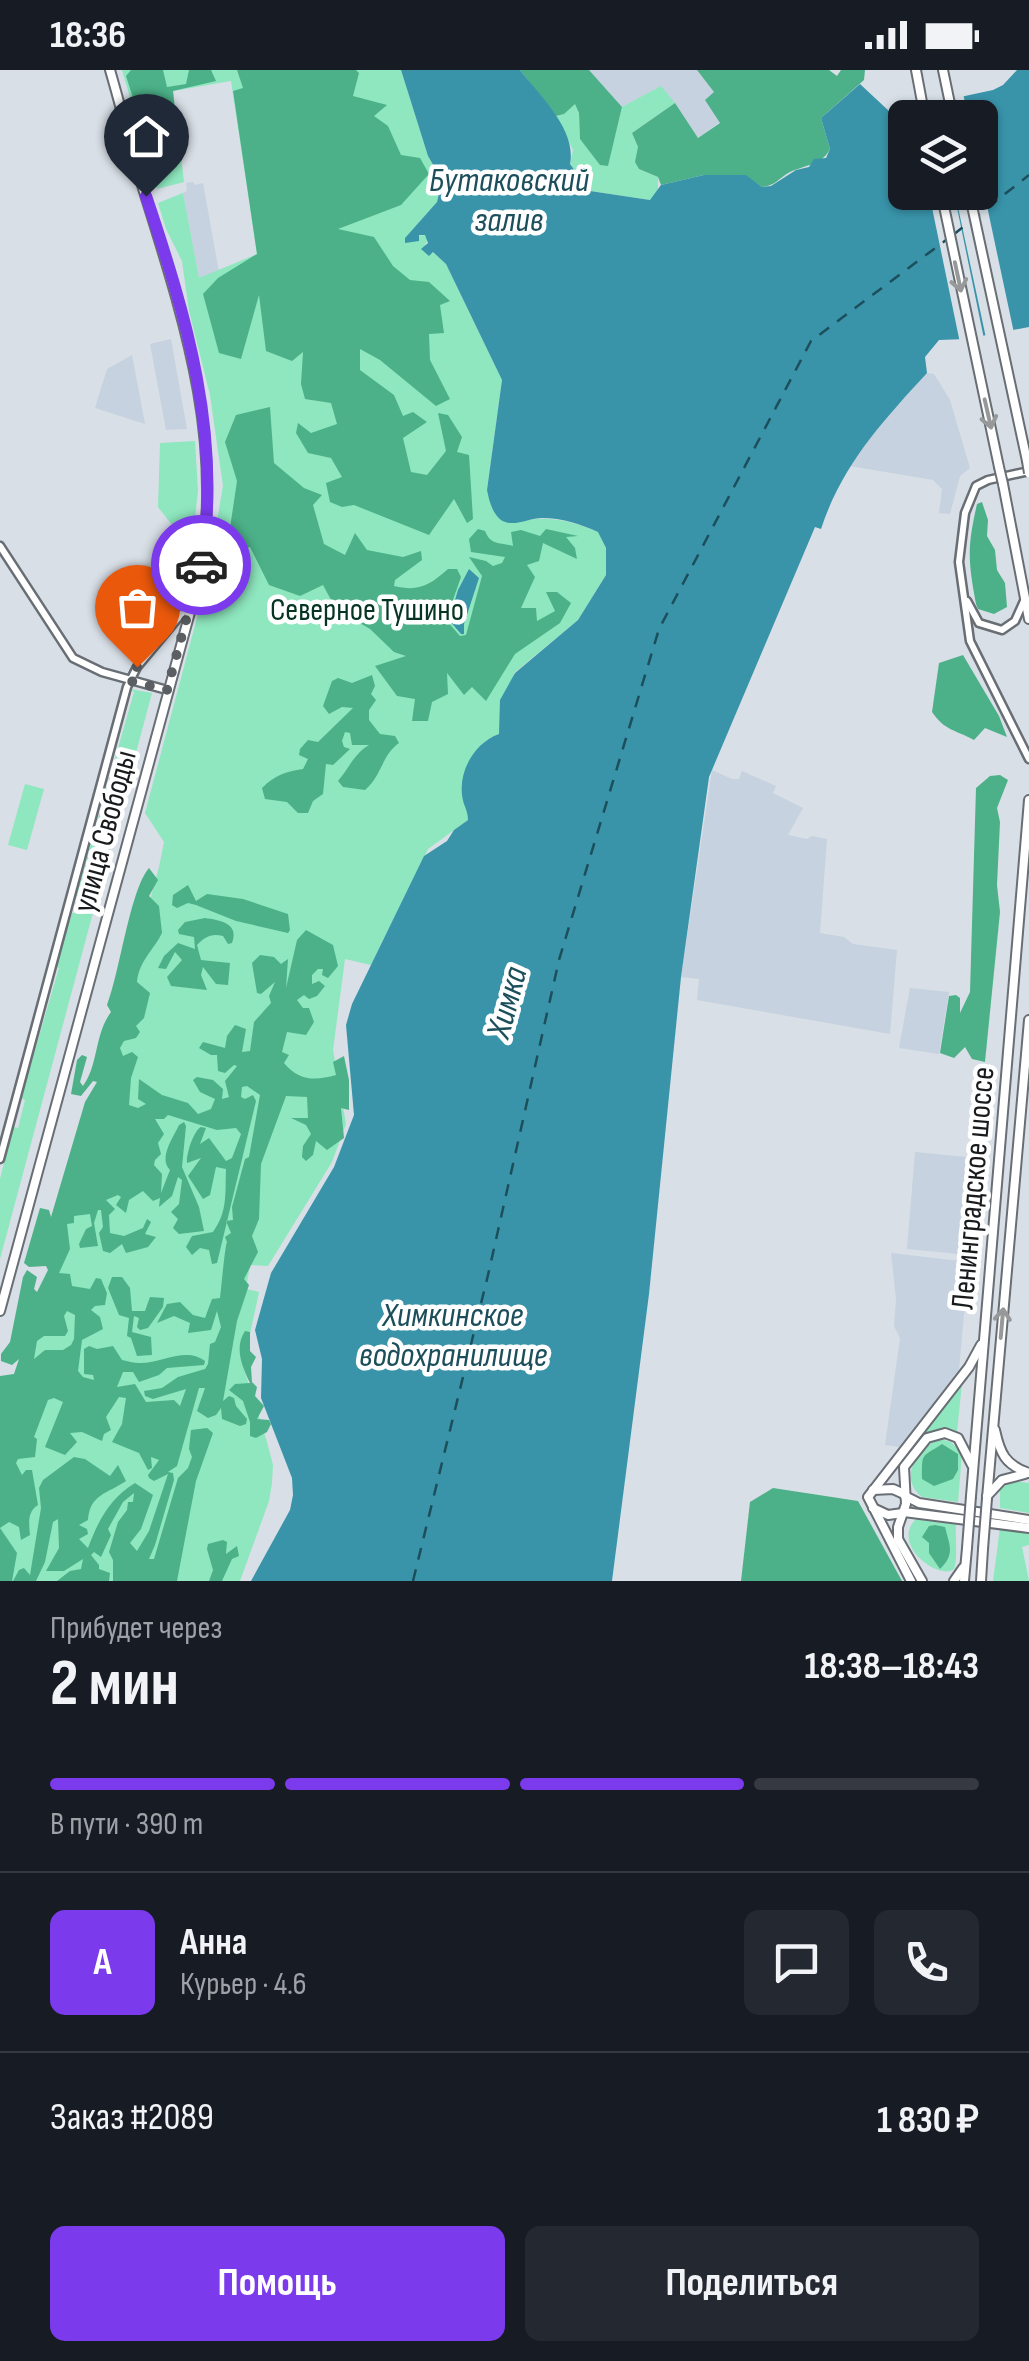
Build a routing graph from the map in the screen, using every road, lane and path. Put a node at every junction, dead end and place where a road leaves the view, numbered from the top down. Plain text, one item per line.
1 (110, 70) edge
2 (943, 71) edge
3 (916, 73) edge
4 (921, 100) edge
5 (949, 100) edge
6 (945, 210) edge
7 (973, 210) edge
8 (1028, 468) edge
9 (0, 546) edge
10 (1025, 592) junction
11 (964, 595) junction
12 (193, 600) junction
13 (1029, 620) edge
14 (130, 681) junction
15 (167, 690) junction
16 (1029, 759) edge
17 (1029, 800) edge
18 (1029, 1020) edge
19 (0, 1160) edge
20 (0, 1311) edge
21 (984, 1336) junction
22 (993, 1420) junction
23 (973, 1470) junction
24 (1029, 1474) edge
25 (873, 1490) junction
26 (904, 1495) junction
27 (987, 1497) junction
28 (873, 1508) junction
29 (904, 1513) junction
30 (1029, 1520) edge
31 (1029, 1528) edge
32 (966, 1565) junction
33 (911, 1581) edge
34 (922, 1581) edge
35 (954, 1581) edge
36 (964, 1581) edge
37 (981, 1581) edge

1 - 12 main road, улица Свободы
2 - 5 main road
3 - 4 main road
6 -> 10 main road, bridge
7 - 8 main road
8 - 11 street
9 - 14 street
10 - 11 street
10 - 13 main road
11 - 16 street
12 - 14 street
12 - 15 main road, улица Свободы
14 - 15 street
14 - 19 street
15 - 20 main road, улица Свободы
17 - 21 main road, Ленинградское шоссе
22 -> 18 main road, Ленинградское шоссе
21 - 23 main road, Ленинградское шоссе
21 - 25 main road
22 - 24 main road
22 - 27 main road, Ленинградское шоссе
23 - 26 main road
23 - 32 main road, Ленинградское шоссе, bridge
24 - 27 main road
25 - 26 main road
25 - 28 main road
26 - 29 main road
26 - 30 main road
27 - 37 main road, Ленинградское шоссе, bridge
28 - 29 main road
28 - 33 main road
29 - 31 main road
29 - 34 main road
32 - 35 main road
32 - 36 main road, Ленинградское шоссе

